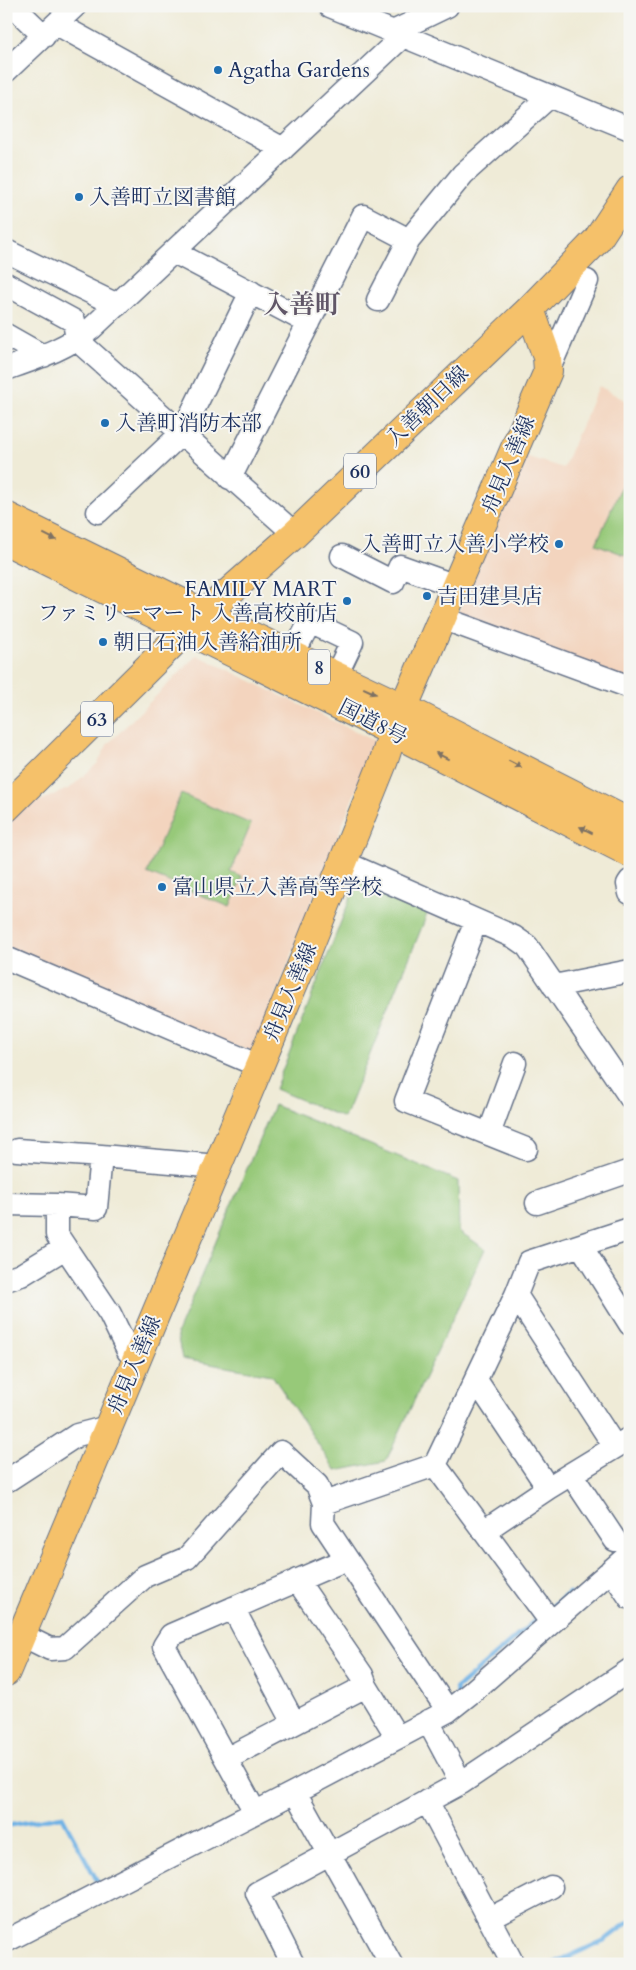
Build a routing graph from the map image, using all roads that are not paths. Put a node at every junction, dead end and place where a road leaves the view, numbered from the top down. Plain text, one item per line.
1 (13, 6) edge
2 (75, 6) edge
3 (330, 6) edge
4 (447, 6) edge
5 (50, 30) junction
6 (398, 34) junction
7 (6, 71) edge
8 (550, 96) junction
9 (630, 129) edge
10 (283, 149) junction
11 (630, 190) edge
12 (409, 240) junction
13 (6, 251) edge
14 (174, 252) junction
15 (587, 281) dead end
16 (6, 284) edge
17 (251, 292) junction
18 (378, 300) dead end
19 (117, 305) junction
20 (530, 309) junction
21 (309, 323) junction
22 (6, 335) edge
23 (77, 340) junction
24 (43, 356) junction
25 (6, 369) edge
26 (548, 371) junction
27 (182, 433) junction
28 (230, 478) junction
29 (98, 512) dead end
30 (295, 534) junction
31 (7, 537) edge
32 (342, 556) dead end
33 (456, 586) junction
34 (442, 618) junction
35 (196, 622) junction
36 (281, 676) junction
37 (630, 687) edge
38 (325, 698) junction
39 (399, 720) junction
40 (6, 808) edge
41 (630, 823) edge
42 (630, 853) edge
43 (343, 862) junction
44 (630, 881) edge
45 (630, 893) edge
46 (476, 921) junction
47 (6, 958) edge
48 (630, 971) edge
49 (554, 986) junction
50 (515, 1063) dead end
51 (259, 1066) junction
52 (630, 1097) edge
53 (489, 1134) junction
54 (526, 1149) dead end
55 (17, 1150) dead end
56 (100, 1156) junction
57 (218, 1166) junction
58 (630, 1171) edge
59 (537, 1202) dead end
60 (6, 1204) edge
61 (58, 1205) junction
62 (630, 1229) edge
63 (580, 1246) junction
64 (66, 1248) junction
65 (6, 1280) edge
66 (516, 1296) junction
67 (630, 1324) edge
68 (137, 1359) junction
69 (476, 1380) junction
70 (108, 1427) junction
71 (622, 1443) edge
72 (435, 1465) junction
73 (571, 1474) junction
74 (8, 1480) dead end
75 (548, 1488) junction
76 (324, 1503) junction
77 (484, 1531) junction
78 (622, 1547) edge
79 (347, 1559) junction
80 (611, 1570) junction
81 (297, 1580) junction
82 (630, 1598) edge
83 (233, 1608) junction
84 (551, 1622) junction
85 (22, 1635) junction
86 (630, 1670) edge
87 (6, 1672) edge
88 (366, 1686) junction
89 (448, 1711) junction
90 (428, 1721) junction
91 (294, 1723) junction
92 (397, 1737) junction
93 (226, 1759) junction
94 (460, 1783) junction
95 (295, 1792) junction
96 (427, 1801) junction
97 (255, 1812) junction
98 (330, 1853) junction
99 (551, 1888) dead end
100 (490, 1919) junction
101 (6, 1941) edge
102 (293, 1964) edge
103 (391, 1964) edge
104 (513, 1964) edge

1 - 5 street
2 - 5 street
3 - 6 street
4 - 6 street
5 - 7 street
5 - 10 street
6 - 8 street
6 - 10 street
8 - 9 street
8 - 12 street
10 - 14 street
11 - 20 main road, 入善朝日線 / 60
12 - 18 street
12 - 21 street
13 - 19 street
14 - 17 street
14 - 19 street
15 - 26 street
16 - 23 street
17 - 21 street
17 - 27 street
19 - 23 street
20 - 26 main road
20 - 30 main road, 入善朝日線 / 60
21 - 28 street
22 - 24 street
23 - 24 street
23 - 27 street
24 - 25 street
26 - 33 main road, 舟見入善線
27 - 28 street
27 - 29 street
28 - 30 street
30 - 35 main road, 入善朝日線 / 60
31 - 35 main road, 国道8号 / 8
32 - 33 street
33 - 34 main road, 舟見入善線
34 - 37 street
34 - 39 main road, 舟見入善線
35 - 36 main road, 国道8号 / 8
35 -> 39 main road, 国道8号 / 8
35 - 40 main road, 63
36 - 38 main road, 国道8号 / 8
36 - 38 street
38 - 39 main road, 国道8号 / 8
39 -> 41 main road, 国道8号 / 8
42 -> 39 main road, 国道8号 / 8
39 - 43 main road, 舟見入善線
43 - 46 street
43 - 51 main road, 舟見入善線
44 - 45 street
46 - 49 street
46 - 53 street
47 - 51 street
48 - 49 street
49 - 52 street
50 - 53 street
51 - 57 main road, 舟見入善線
53 - 54 street
55 - 56 street
56 - 57 street
56 - 61 street
57 - 68 main road, 舟見入善線
58 - 59 street
60 - 61 street
61 - 64 street
62 - 63 street
63 - 66 street
63 - 67 street
64 - 65 street
64 - 68 street
66 - 69 street
66 - 71 street
68 - 70 main road, 舟見入善線
69 - 72 street
69 - 75 street
70 - 74 street
70 - 85 main road, 舟見入善線
71 - 73 street
72 - 76 street
72 - 77 street
73 - 75 street
73 - 78 street
75 - 77 street
76 - 79 street
76 - 85 street
77 - 84 street
78 - 80 street
79 - 81 street
79 - 89 street
80 - 82 street
80 - 84 street
81 - 83 street
81 - 88 street
83 - 91 street
83 - 93 street
84 - 89 street
85 - 87 main road, 舟見入善線
86 - 94 street
88 - 91 street
88 - 92 street
89 - 90 street
90 - 92 street
90 - 94 street
91 - 93 street
92 - 95 street
93 - 97 street
94 - 96 street
95 - 97 street
95 - 98 street
96 - 98 street
96 - 100 street
97 - 101 street
98 - 102 street
98 - 103 street
99 - 100 street
100 - 104 street

